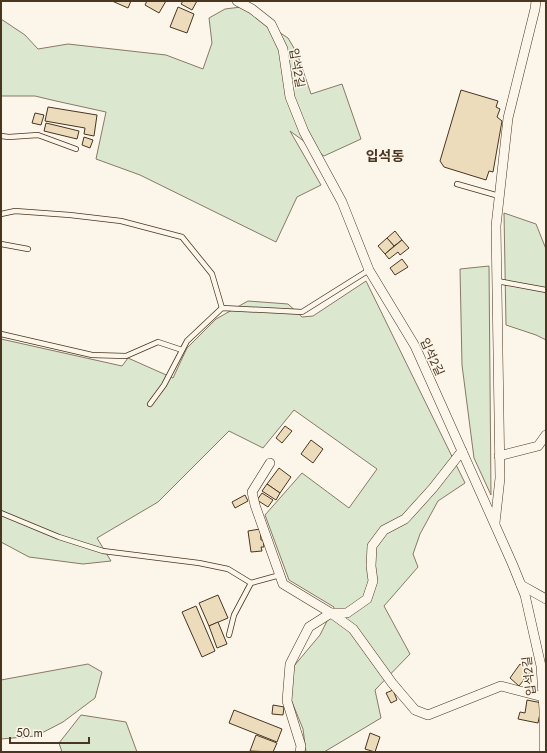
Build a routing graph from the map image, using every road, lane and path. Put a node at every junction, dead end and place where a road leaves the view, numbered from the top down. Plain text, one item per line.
1 (237, 1) edge
2 (536, 1) edge
3 (1, 136) edge
4 (76, 149) dead end
5 (457, 184) dead end
6 (499, 196) junction
7 (1, 214) edge
8 (1, 244) edge
9 (28, 249) dead end
10 (370, 270) junction
11 (497, 281) junction
12 (546, 290) edge
13 (222, 308) junction
14 (1, 334) edge
15 (182, 350) junction
16 (150, 404) dead end
17 (546, 435) edge
18 (462, 451) junction
19 (499, 456) junction
20 (270, 463) dead end
21 (1, 513) edge
22 (494, 524) junction
23 (280, 575) junction
24 (251, 583) junction
25 (521, 585) junction
26 (546, 599) edge
27 (331, 613) junction
28 (229, 635) dead end
29 (545, 696) edge
30 (300, 752) edge
31 (544, 752) edge

1 - 10 street, 입석2길
2 - 6 street
3 - 4 lane
5 - 6 lane
6 - 11 street
7 - 13 lane
8 - 9 lane
10 - 13 lane
10 - 18 street, 입석2길
11 - 12 lane
11 - 19 street
13 - 15 lane
14 - 15 lane
15 - 16 lane
17 - 19 street
18 - 22 street, 입석2길
18 - 27 street
19 - 22 street
20 - 23 street
21 - 24 lane
22 - 25 street, 입석2길
23 - 24 lane
23 - 27 street
24 - 28 lane
25 - 26 street
25 - 29 street, 입석2길
27 - 29 street
27 - 30 street
29 - 31 street, 입석2길

